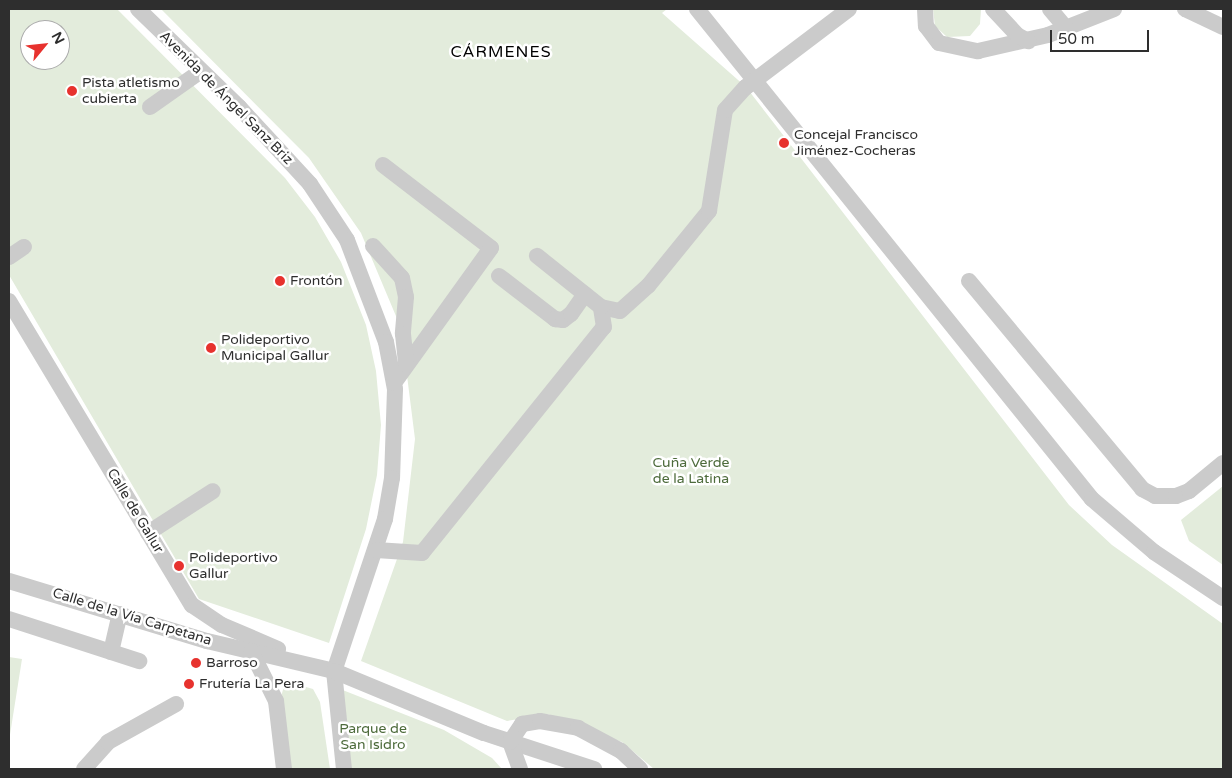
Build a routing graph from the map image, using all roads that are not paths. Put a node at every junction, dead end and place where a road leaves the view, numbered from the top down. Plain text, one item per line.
1 (138, 9) edge
2 (697, 9) edge
3 (849, 9) edge
4 (925, 9) edge
5 (993, 9) edge
6 (1050, 9) edge
7 (1114, 9) edge
8 (1185, 9) edge
9 (1083, 13) edge
10 (1223, 27) edge
11 (1066, 28) junction
12 (1028, 40) junction
13 (201, 70) junction
14 (755, 80) junction
15 (150, 107) dead end
16 (383, 165) dead end
17 (373, 246) dead end
18 (24, 247) dead end
19 (537, 256) dead end
20 (9, 257) edge
21 (499, 276) dead end
22 (969, 281) dead end
23 (585, 294) junction
24 (9, 301) edge
25 (601, 307) junction
26 (406, 365) junction
27 (394, 383) junction
28 (1223, 463) edge
29 (213, 491) dead end
30 (148, 533) junction
31 (376, 550) junction
32 (9, 580) edge
33 (1223, 598) edge
34 (120, 614) junction
35 (9, 619) edge
36 (251, 650) junction
37 (111, 652) junction
38 (139, 661) dead end
39 (313, 664) junction
40 (334, 671) junction
41 (176, 704) dead end
42 (484, 734) junction
43 (510, 742) junction
44 (571, 766) edge
45 (84, 769) edge
46 (284, 769) edge
47 (344, 769) edge
48 (520, 769) edge
49 (594, 769) edge
50 (640, 769) edge

1 - 13 street, Avenida de Ángel Sanz Briz
2 - 14 street
3 - 14 street
4 - 12 street
5 - 12 street
6 - 11 street
7 - 9 street
8 - 10 street
9 - 11 street
11 - 12 street
13 - 15 street
13 - 27 street, Avenida de Ángel Sanz Briz
14 - 25 street
14 - 33 street
16 - 26 street
17 - 26 street
18 - 20 street
19 - 23 street
21 - 23 street
22 - 28 street
23 - 25 street
24 - 30 street, Calle de Gallur
25 - 31 street
26 - 27 street
27 - 31 street, Avenida de Ángel Sanz Briz
29 - 30 street
30 - 39 street, Calle de Gallur
31 - 40 street, Avenida de Ángel Sanz Briz
32 - 34 street, Calle de la Vía Carpetana
34 - 36 street, Calle de la Vía Carpetana
34 - 37 street
35 - 37 street
36 - 39 street, Calle de la Vía Carpetana
36 - 46 street
37 - 38 street
39 - 40 street, Calle de la Vía Carpetana
40 - 42 street, Calle de la Vía Carpetana
40 - 47 street
41 - 45 street
42 - 43 street, Calle de la Vía Carpetana
42 - 48 street
43 - 44 street, Calle de la Vía Carpetana
43 - 48 street
43 - 50 street
44 - 49 street, Calle de la Vía Carpetana

